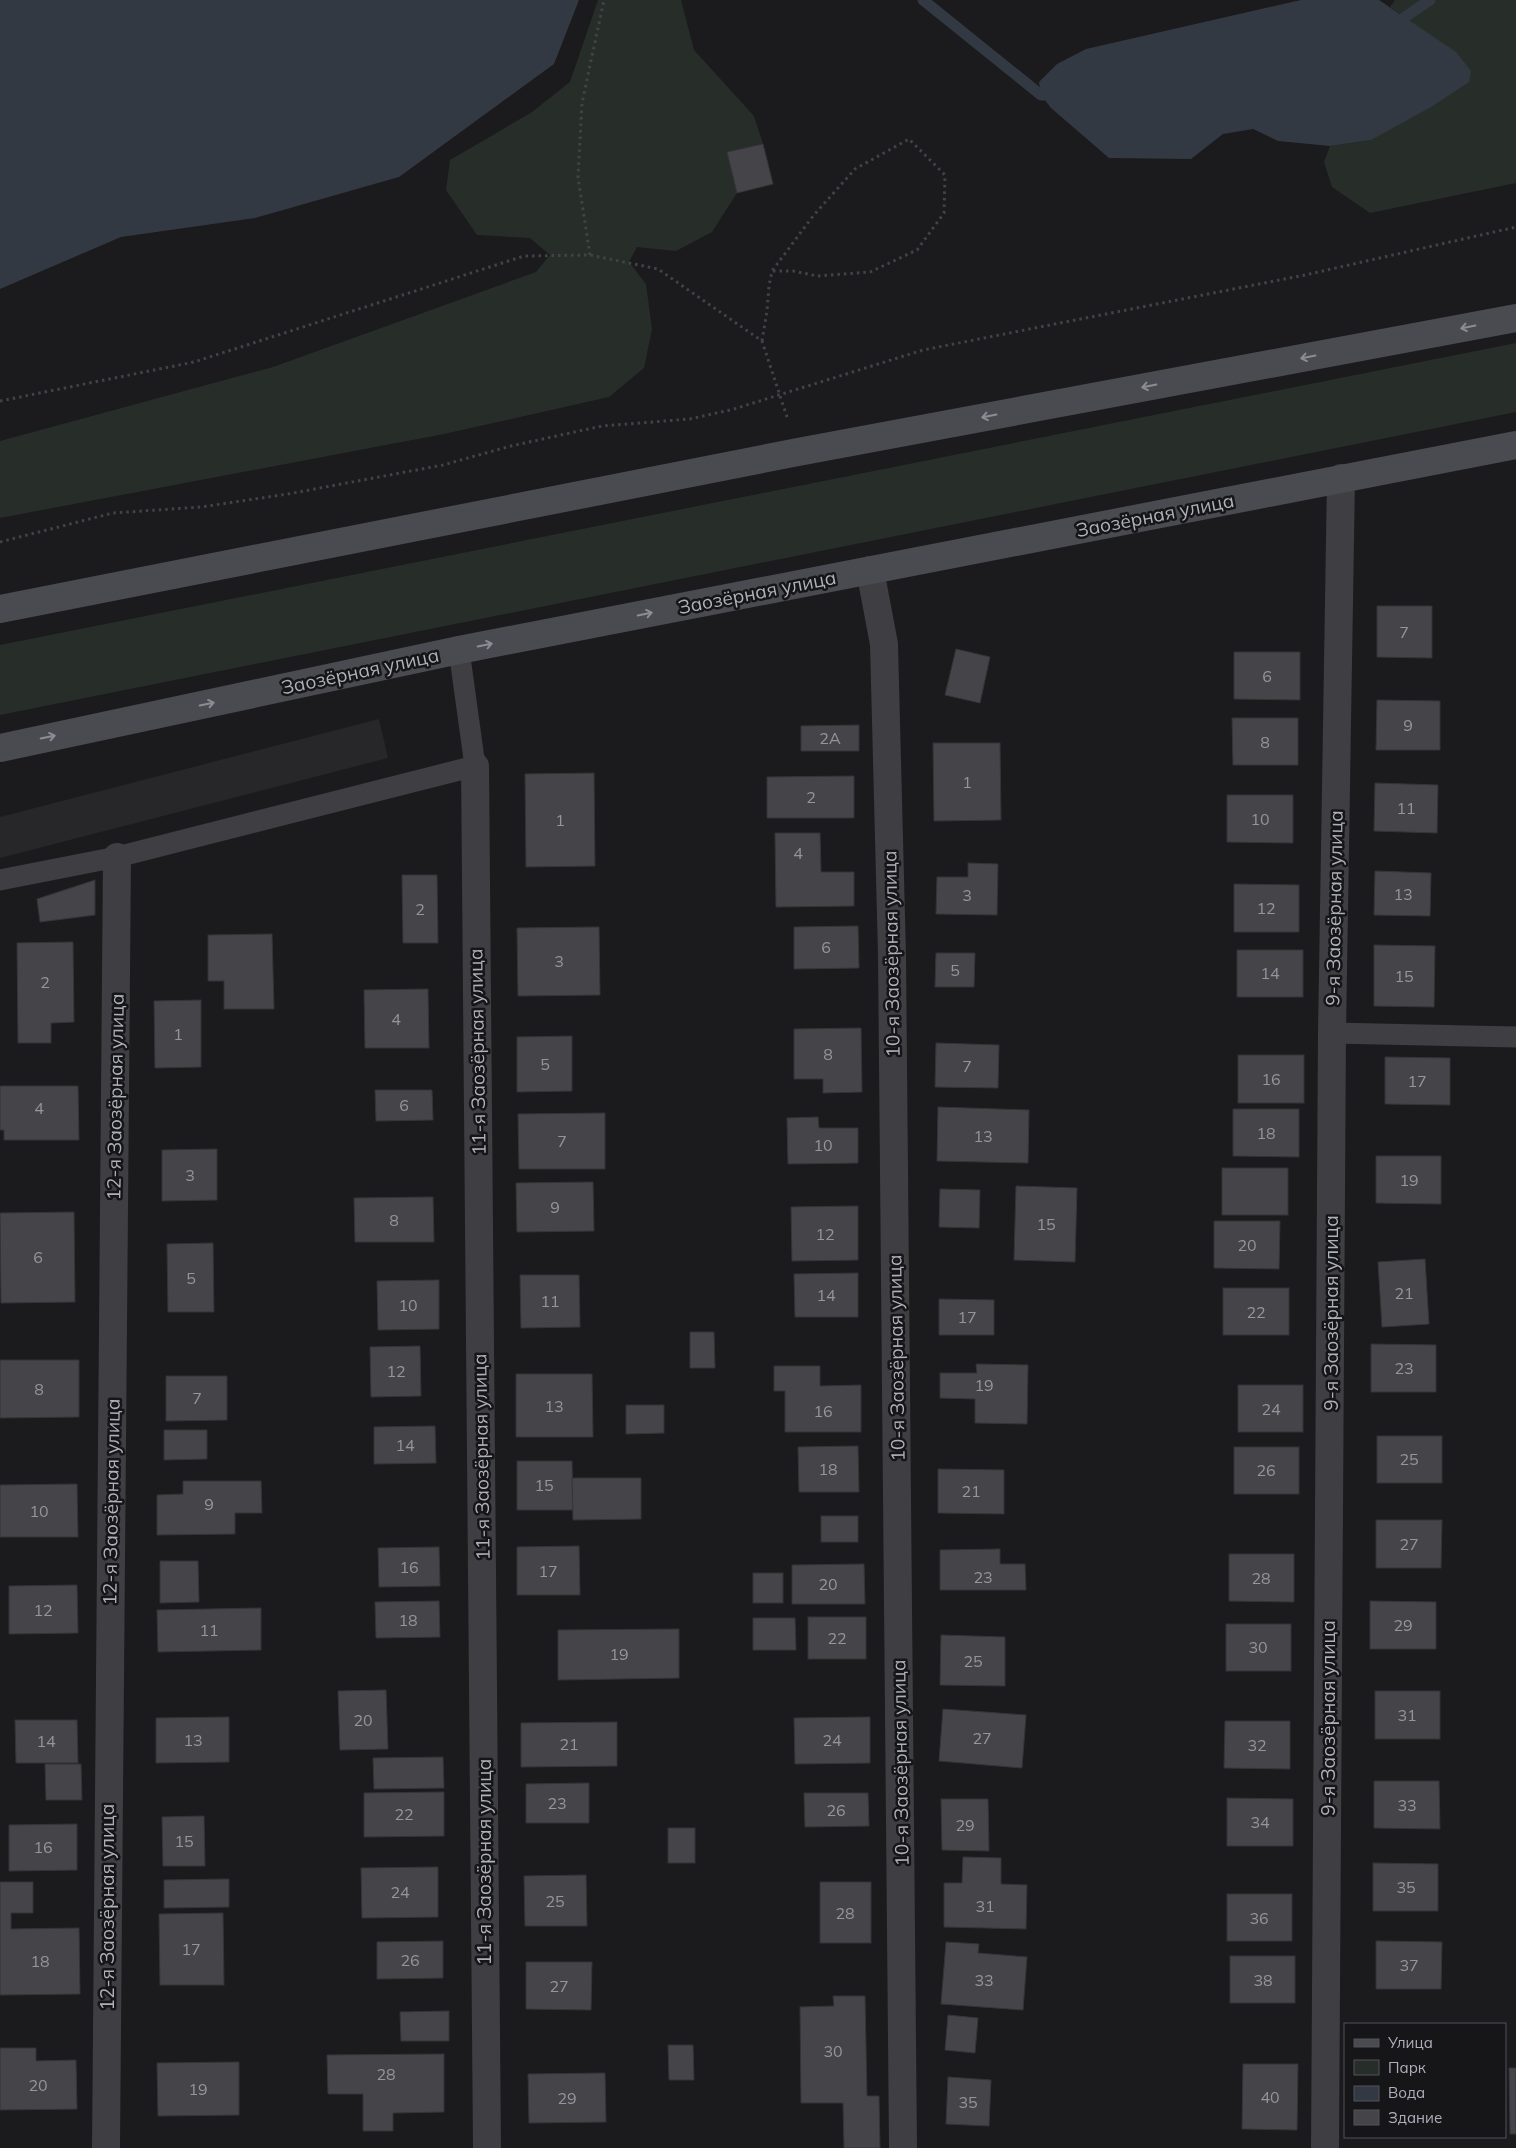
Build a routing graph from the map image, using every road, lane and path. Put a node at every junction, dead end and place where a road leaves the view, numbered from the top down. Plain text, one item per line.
1 (604, 0) edge
2 (1516, 227) edge
3 (590, 255) junction
4 (772, 271) junction
5 (1516, 318) edge
6 (762, 341) junction
7 (779, 395) junction
8 (0, 401) edge
9 (1516, 444) edge
10 (798, 452) junction
11 (1341, 478) junction
12 (0, 542) edge
13 (870, 570) junction
14 (0, 609) edge
15 (459, 650) junction
16 (0, 748) edge
17 (475, 766) junction
18 (117, 857) junction
19 (0, 880) edge
20 (1332, 1033) junction
21 (1516, 1036) edge
22 (106, 2148) edge
23 (487, 2148) edge
24 (903, 2148) edge
25 (1325, 2148) edge

1 - 3 path
2 - 7 path
3 - 6 path
3 - 8 path
4 - 4 path
4 - 6 path
5 -> 10 main road
6 - 7 path
7 - 10 path
7 - 12 path
9 - 11 main road, Заозёрная улица
10 - 14 main road
11 - 13 main road, Заозёрная улица
11 - 20 street, 9-я Заозёрная улица
15 -> 13 main road, Заозёрная улица
13 - 24 street, 10-я Заозёрная улица
16 -> 15 main road, Заозёрная улица
15 - 17 lane
17 - 18 lane
17 - 23 street, 11-я Заозёрная улица
18 - 19 lane
18 - 22 street, 12-я Заозёрная улица
20 - 21 lane
20 - 25 street, 9-я Заозёрная улица

